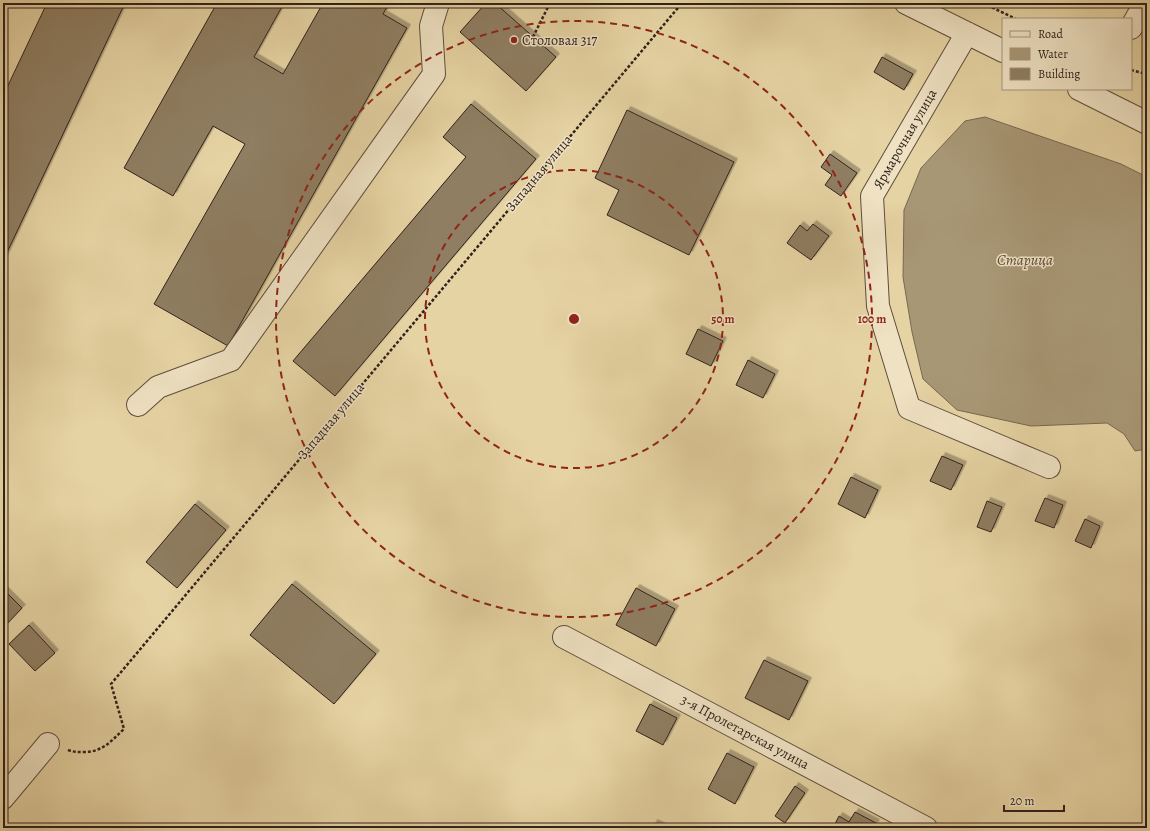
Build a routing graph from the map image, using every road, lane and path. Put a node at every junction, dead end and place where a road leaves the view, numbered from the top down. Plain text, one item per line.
1 (438, 3) edge
2 (550, 3) edge
3 (682, 3) edge
4 (906, 3) edge
5 (983, 3) edge
6 (1145, 3) edge
7 (1014, 18) edge
8 (1132, 26) edge
9 (967, 33) junction
10 (533, 37) dead end
11 (1002, 50) edge
12 (1132, 70) edge
13 (1147, 74) edge
14 (1090, 91) edge
15 (1147, 123) edge
16 (138, 405) dead end
17 (1049, 467) dead end
18 (564, 636) dead end
19 (48, 744) joint
20 (3, 798) edge
21 (926, 828) edge

1 - 16 street
2 - 10 path
3 - 19 path, Западная улица
4 - 9 street
5 - 7 path
6 - 8 street
9 - 11 street
9 - 17 street, Ярмарочная улица
12 - 13 path
14 - 15 street
18 - 21 street, 3-я Пролетарская улица
19 - 20 street

